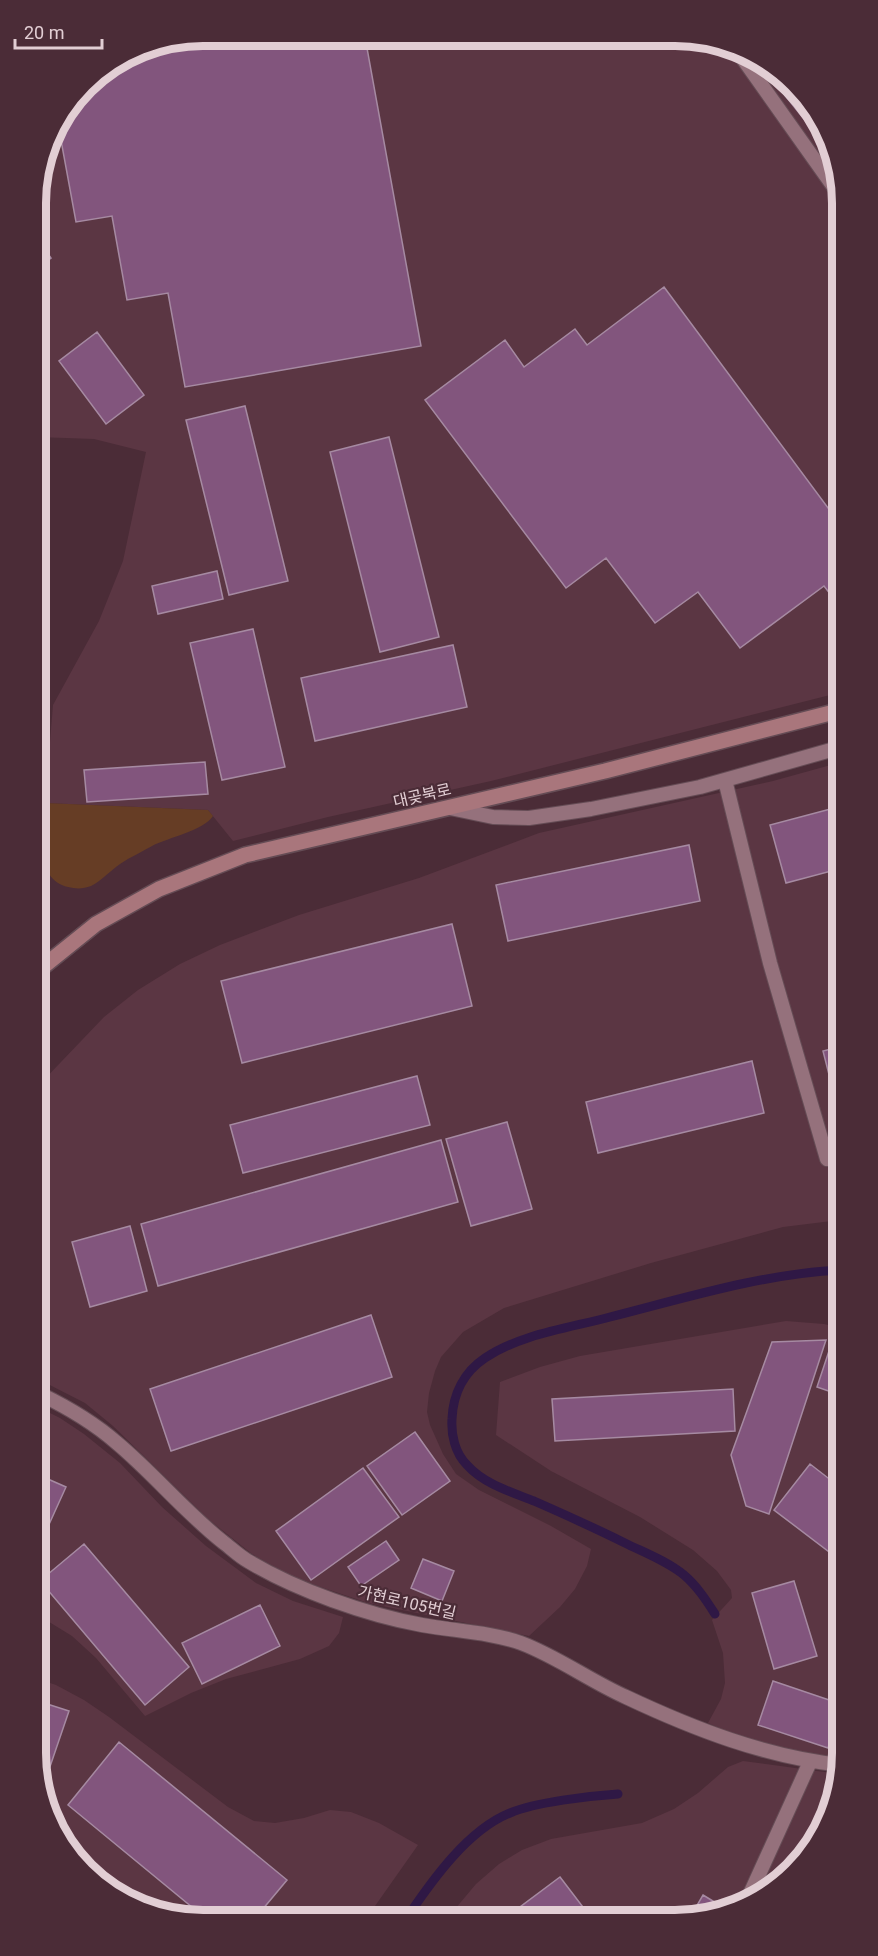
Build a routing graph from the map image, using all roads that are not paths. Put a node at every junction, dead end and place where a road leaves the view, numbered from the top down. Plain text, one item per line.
1 (747, 65) edge
2 (830, 181) edge
3 (832, 713) edge
4 (832, 750) edge
5 (725, 780) junction
6 (449, 807) junction
7 (47, 964) edge
8 (827, 1159) dead end
9 (46, 1397) edge
10 (810, 1761) junction
11 (831, 1764) edge
12 (753, 1888) edge

1 - 2 lane
3 - 6 street, 대곶북로
4 - 5 lane
5 - 6 lane
5 - 8 lane
6 - 7 street, 대곶북로
9 - 10 lane, 가현로105번길
10 - 11 lane, 가현로105번길
10 - 12 lane

